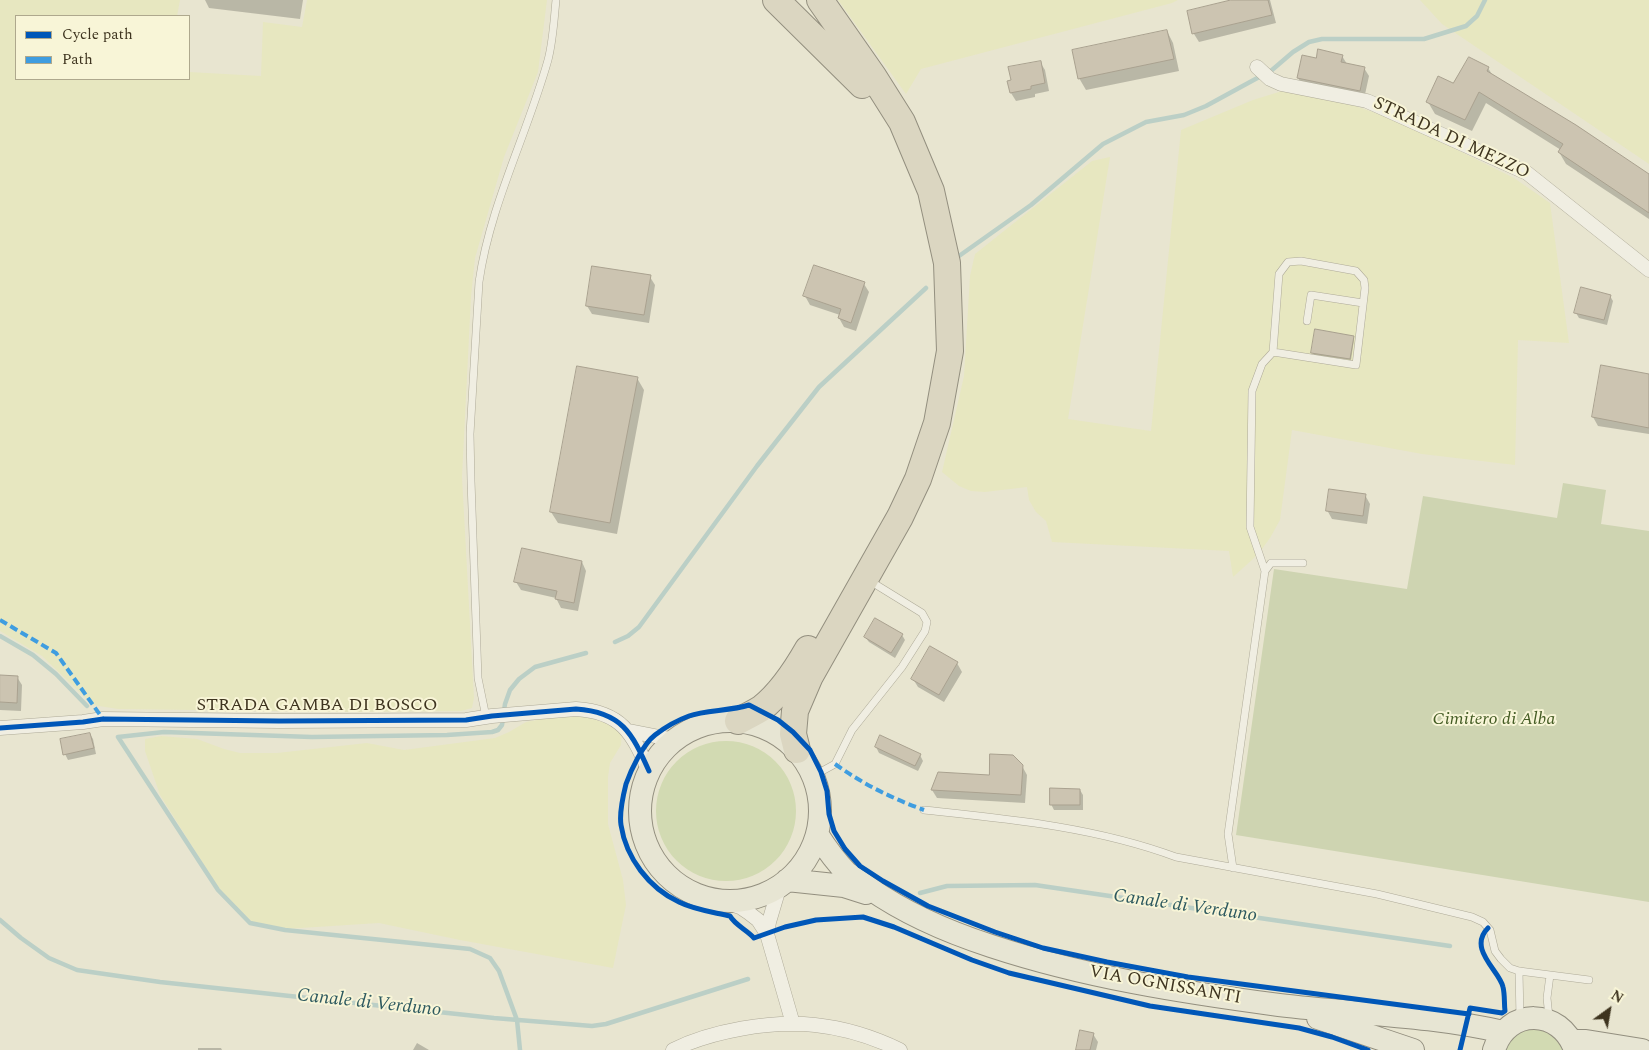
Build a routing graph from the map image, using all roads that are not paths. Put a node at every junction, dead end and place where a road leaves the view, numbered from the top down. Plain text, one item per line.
1 (556, 0) edge
2 (776, 0) edge
3 (803, 0) edge
4 (820, 0) edge
5 (1257, 67) dead end
6 (862, 84) junction
7 (1649, 270) edge
8 (1363, 304) junction
9 (1307, 321) dead end
10 (1273, 352) junction
11 (1303, 563) dead end
12 (1265, 571) junction
13 (866, 579) junction
14 (489, 717) junction
15 (738, 721) junction
16 (0, 728) edge
17 (629, 731) junction
18 (675, 740) junction
19 (797, 750) junction
20 (649, 771) junction
21 (813, 776) junction
22 (924, 810) dead end
23 (817, 834) junction
24 (1234, 868) junction
25 (784, 883) junction
26 (715, 899) junction
27 (884, 899) junction
28 (768, 934) junction
29 (1519, 971) junction
30 (1550, 976) junction
31 (1589, 980) dead end
32 (1279, 1004) junction
33 (1549, 1020) junction
34 (793, 1024) junction
35 (1506, 1034) edge
36 (1573, 1045) edge
37 (672, 1050) edge
38 (900, 1050) edge
39 (1413, 1050) edge
40 (1642, 1050) edge

1 - 14 lane
2 - 6 highway
3 - 6 highway
4 - 13 highway
5 - 7 street, STRADA DI MEZZO
6 - 15 highway
8 - 9 lane
8 - 10 lane
8 - 10 lane
10 - 12 lane
11 - 12 lane
12 - 24 lane
13 - 19 highway
13 - 21 lane
14 - 16 street, STRADA GAMBA DI BOSCO
14 - 17 street, STRADA GAMBA DI BOSCO
15 - 18 main road
15 - 19 main road
17 - 18 street, STRADA GAMBA DI BOSCO
17 - 20 street, STRADA GAMBA DI BOSCO
18 - 20 main road
19 - 21 main road
20 - 26 main road
21 - 23 main road
22 - 24 lane
23 - 25 main road
23 - 27 main road, VIA OGNISSANTI
24 - 29 lane
25 - 26 main road
25 - 27 main road, VIA OGNISSANTI
25 - 28 street
26 - 28 street
27 - 32 main road, VIA OGNISSANTI
28 - 34 street
29 - 30 lane
29 - 35 lane
30 - 31 lane
30 - 33 lane
32 - 35 main road, VIA OGNISSANTI
32 - 39 main road, VIA OGNISSANTI
33 - 35 main road, VIA OGNISSANTI
33 - 36 main road
34 - 37 street
34 - 38 street
36 - 40 main road

